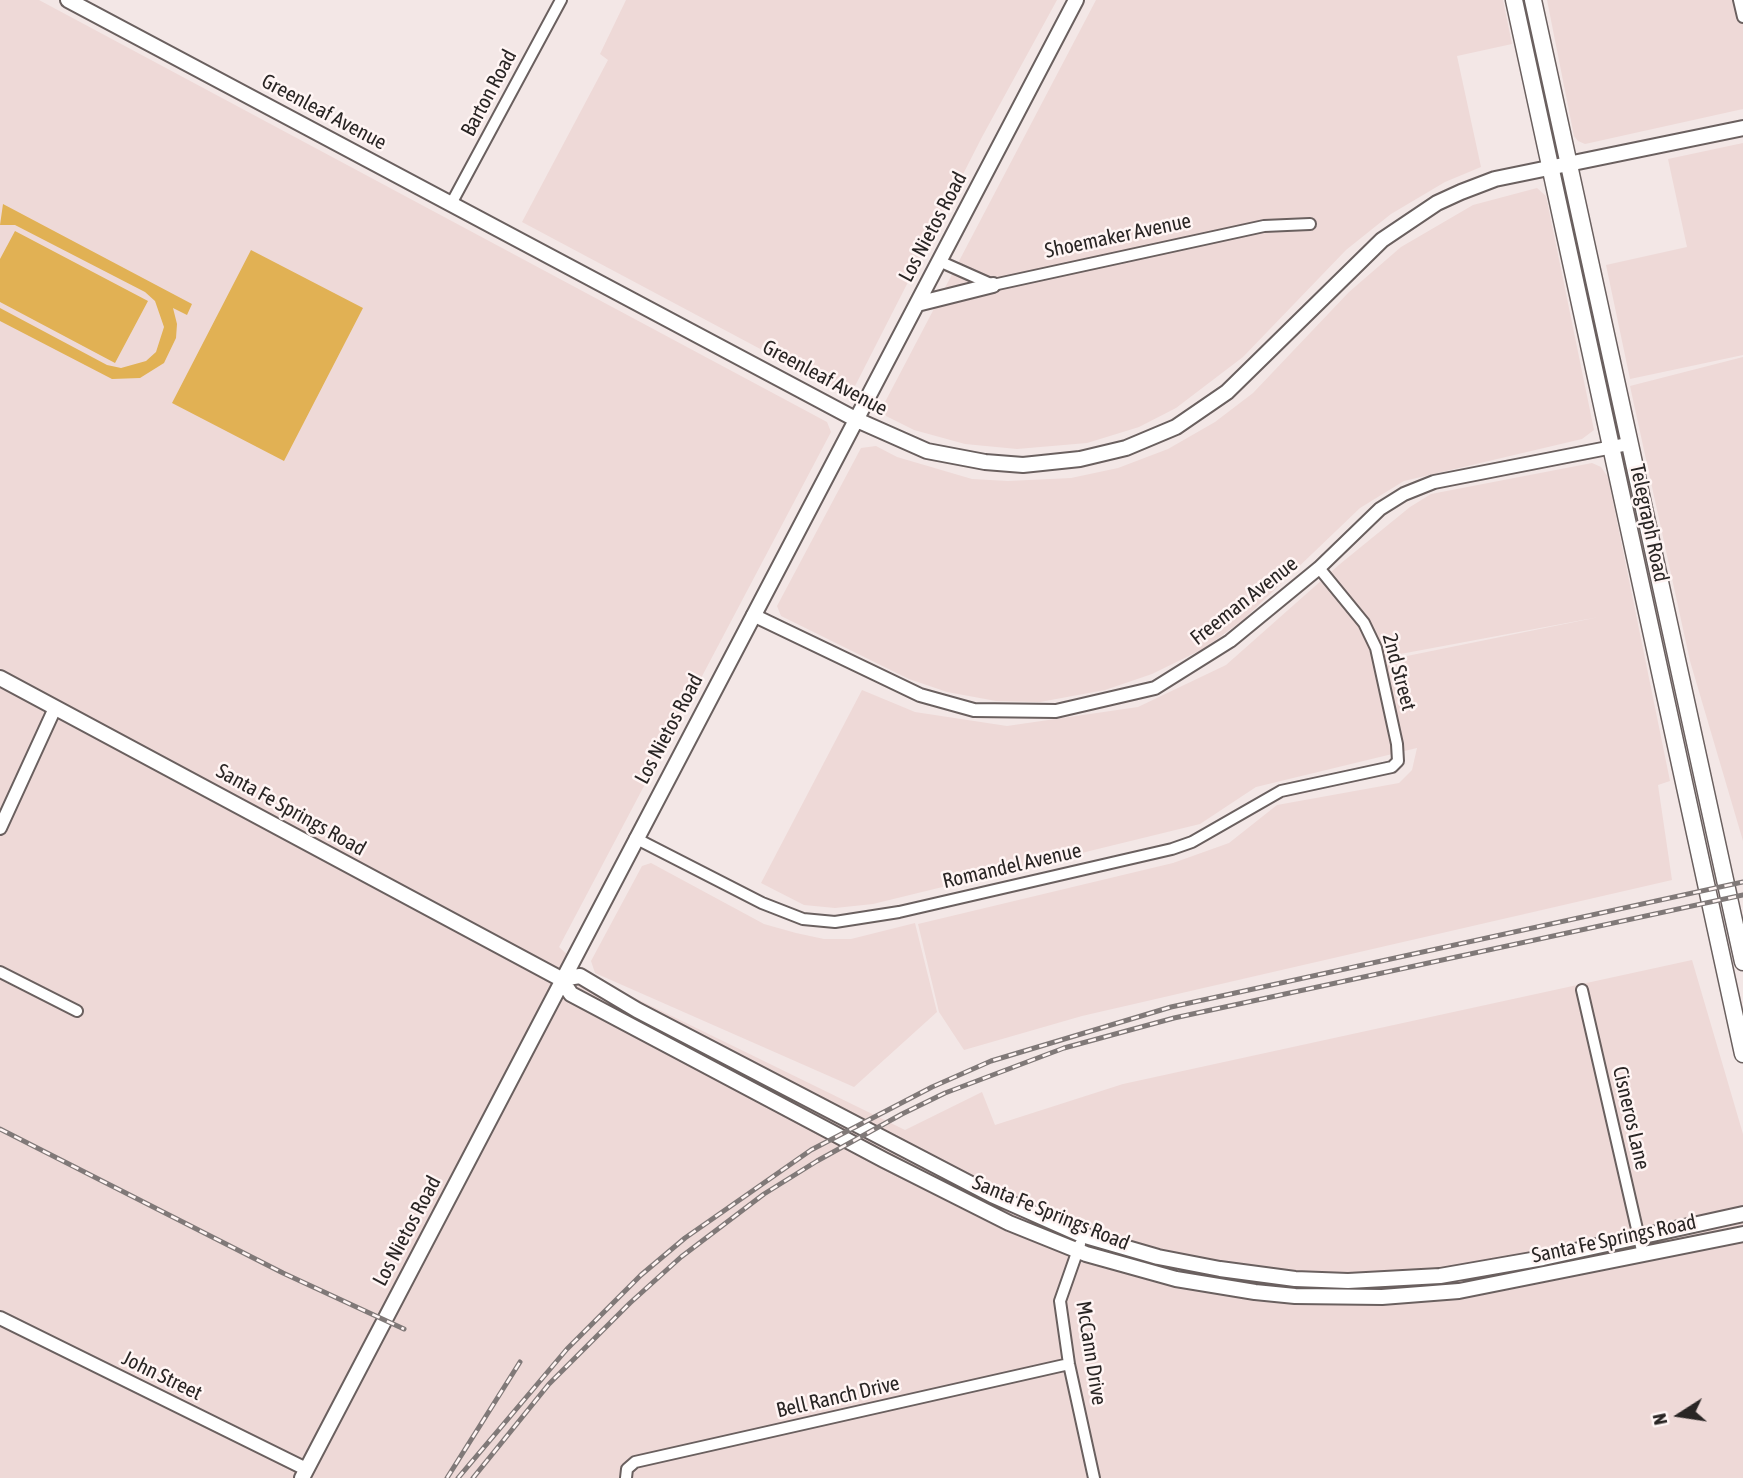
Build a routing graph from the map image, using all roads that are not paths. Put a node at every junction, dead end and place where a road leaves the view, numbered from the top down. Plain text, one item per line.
1 (561, 0) edge
2 (1076, 0) edge
3 (1514, 0) edge
4 (1534, 0) edge
5 (1739, 0) edge
6 (72, 1) edge
7 (1743, 16) edge
8 (1743, 128) edge
9 (1569, 163) junction
10 (1551, 167) junction
11 (452, 204) junction
12 (1310, 224) dead end
13 (939, 261) junction
14 (993, 285) junction
15 (917, 304) junction
16 (857, 420) junction
17 (1628, 444) junction
18 (1611, 447) junction
19 (1319, 568) junction
20 (753, 615) junction
21 (0, 678) edge
22 (55, 708) junction
23 (1398, 761) joint
24 (0, 828) edge
25 (635, 838) junction
26 (1743, 962) edge
27 (0, 972) edge
28 (561, 979) junction
29 (1582, 990) dead end
30 (77, 1011) dead end
31 (682, 1034) junction
32 (674, 1048) junction
33 (1743, 1054) edge
34 (1743, 1214) edge
35 (1743, 1234) edge
36 (1082, 1235) junction
37 (1638, 1236) junction
38 (1078, 1251) junction
39 (1643, 1255) junction
40 (0, 1318) edge
41 (1069, 1364) junction
42 (304, 1473) edge
43 (626, 1478) edge
44 (1094, 1478) edge

1 - 11 street, Barton Road
2 - 13 main road, Los Nietos Road
3 - 10 main road, Telegraph Road
4 - 9 main road, Telegraph Road
5 - 7 street
6 - 11 main road, Greenleaf Avenue
8 - 9 main road
9 - 10 main road
9 - 17 main road, Telegraph Road
10 - 16 main road, Greenleaf Avenue
10 - 18 main road, Telegraph Road
11 - 16 main road, Greenleaf Avenue
12 - 14 street, Shoemaker Avenue
13 - 14 street
13 - 15 main road, Los Nietos Road
14 - 15 main road
15 - 16 main road, Los Nietos Road
16 - 20 main road, Los Nietos Road
17 - 18 street, Freeman Avenue
17 - 26 main road, Telegraph Road
18 - 19 street, Freeman Avenue
18 - 33 main road, Telegraph Road
19 - 20 street, Freeman Avenue
19 - 23 street, 2nd Street
20 - 25 main road, Los Nietos Road
21 - 22 main road, Santa Fe Springs Road
22 - 24 street
22 - 28 main road, Santa Fe Springs Road
23 - 25 street, Romandel Avenue
25 - 28 main road, Los Nietos Road
27 - 30 street
28 - 31 main road, Santa Fe Springs Road
28 - 32 main road, Santa Fe Springs Road
28 - 42 main road, Los Nietos Road
29 - 37 street, Cisneros Lane
31 - 32 main road
31 - 36 main road, Santa Fe Springs Road
32 - 38 main road, Santa Fe Springs Road
34 - 37 main road, Santa Fe Springs Road
35 - 39 main road, Santa Fe Springs Road
36 - 37 main road, Santa Fe Springs Road
36 - 38 street, McCann Drive
37 - 39 street, Cisneros Lane
38 - 39 main road, Santa Fe Springs Road
38 - 41 street, McCann Drive
40 - 42 street, John Street
41 - 43 street, Bell Ranch Drive
41 - 44 street, McCann Drive

